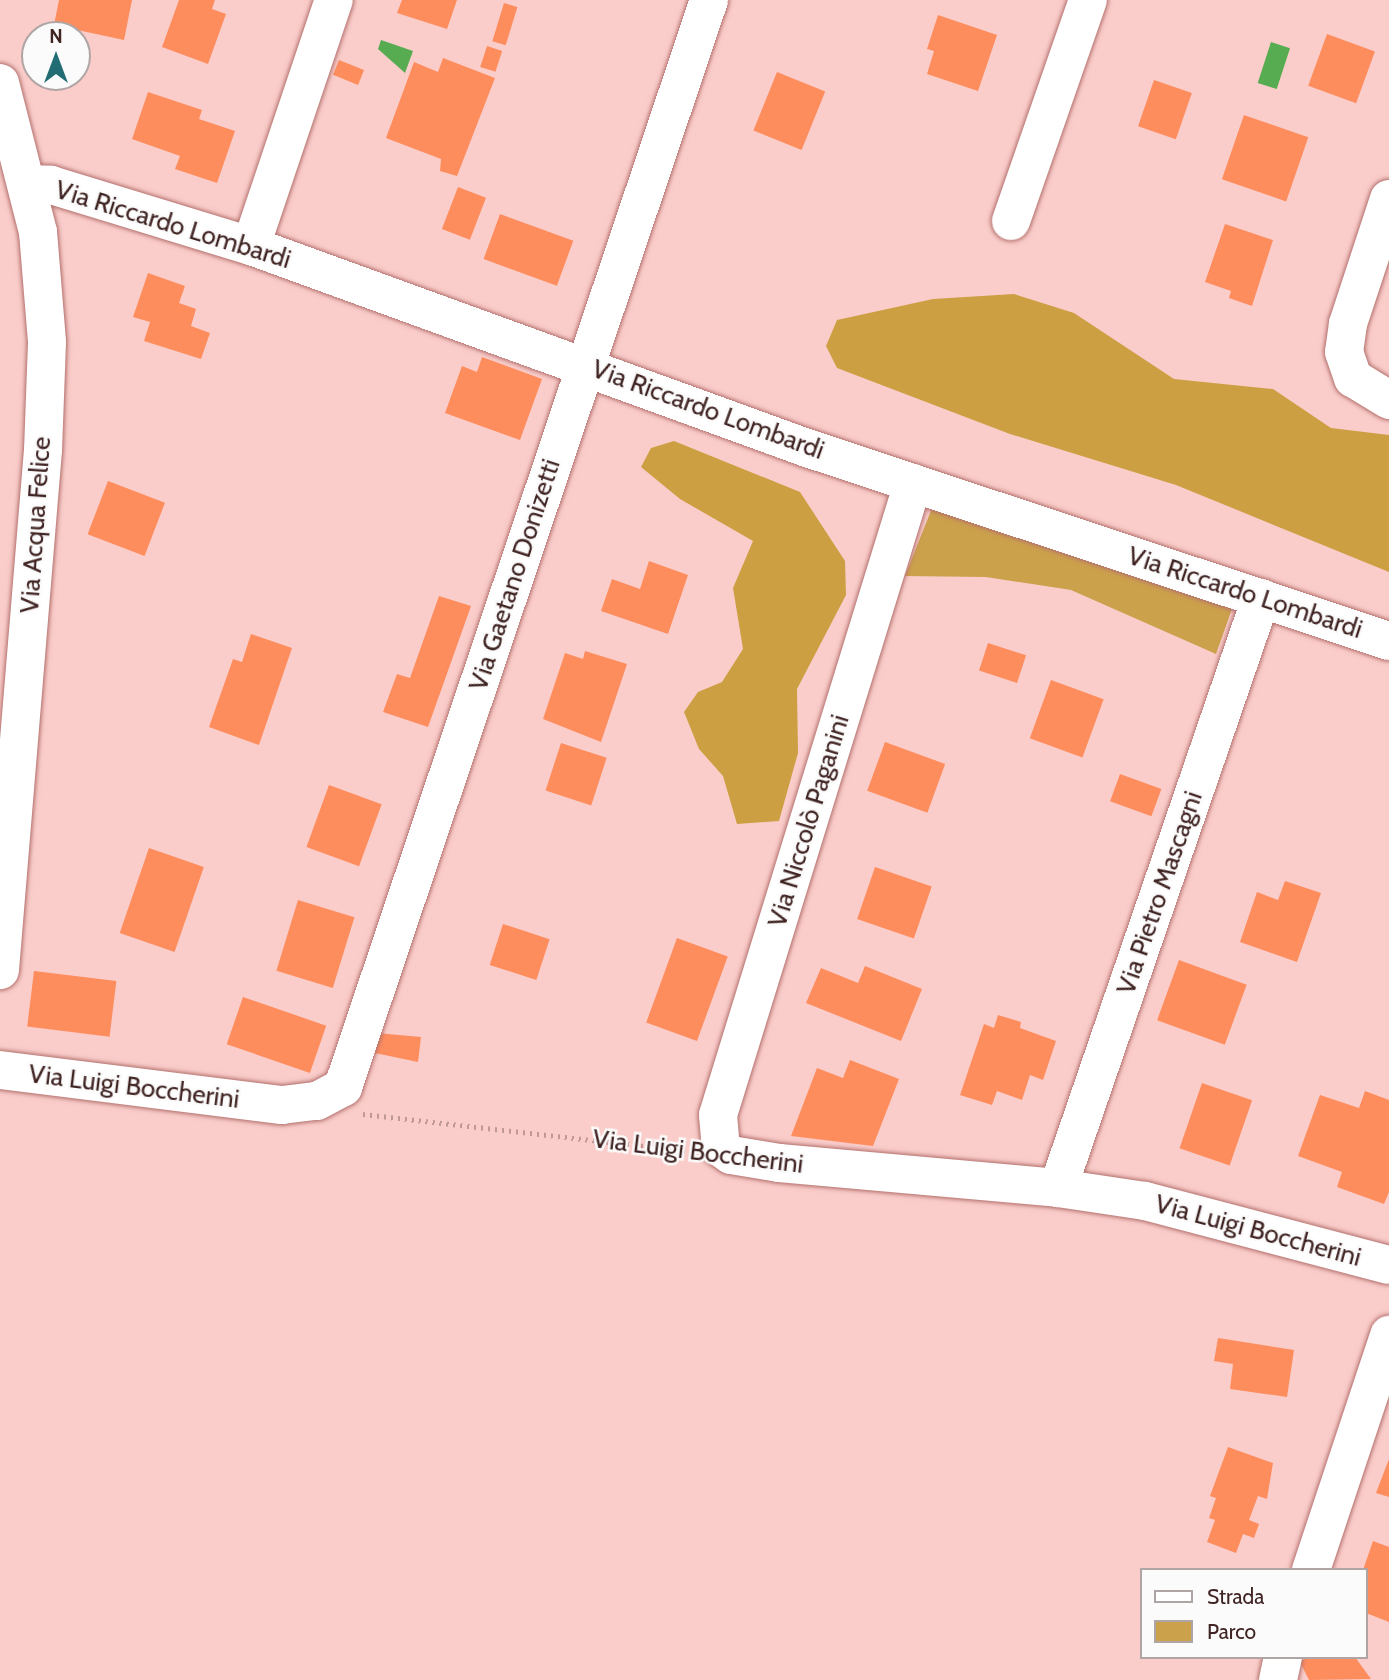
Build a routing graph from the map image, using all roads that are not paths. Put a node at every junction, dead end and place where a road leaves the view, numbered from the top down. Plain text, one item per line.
1 (334, 0) edge
2 (709, 0) edge
3 (1087, 0) edge
4 (0, 83) edge
5 (27, 184) junction
6 (1389, 200) edge
7 (1011, 222) dead end
8 (251, 246) junction
9 (585, 365) junction
10 (1389, 400) edge
11 (913, 483) junction
12 (1261, 598) junction
13 (1389, 641) edge
14 (0, 970) edge
15 (0, 1070) edge
16 (282, 1105) joint
17 (731, 1155) joint
18 (1058, 1188) junction
19 (1389, 1265) edge
20 (1389, 1335) edge
21 (1312, 1568) edge
22 (1283, 1659) edge
23 (1278, 1680) edge

1 - 8 street
2 - 9 street, Via Gaetano Donizetti
3 - 7 street
4 - 5 street, Via Acqua Felice
5 - 8 street, Via Riccardo Lombardi
5 - 14 street, Via Acqua Felice
6 - 10 street
8 - 9 street, Via Riccardo Lombardi
9 - 11 street, Via Riccardo Lombardi
9 - 16 street, Via Gaetano Donizetti
11 - 12 street, Via Riccardo Lombardi
11 - 17 street, Via Niccolò Paganini
12 - 13 street, Via Riccardo Lombardi
12 - 18 street, Via Pietro Mascagni
15 - 16 street, Via Luigi Boccherini
17 - 18 street, Via Luigi Boccherini
18 - 19 street, Via Luigi Boccherini
20 - 21 street
22 - 23 street

